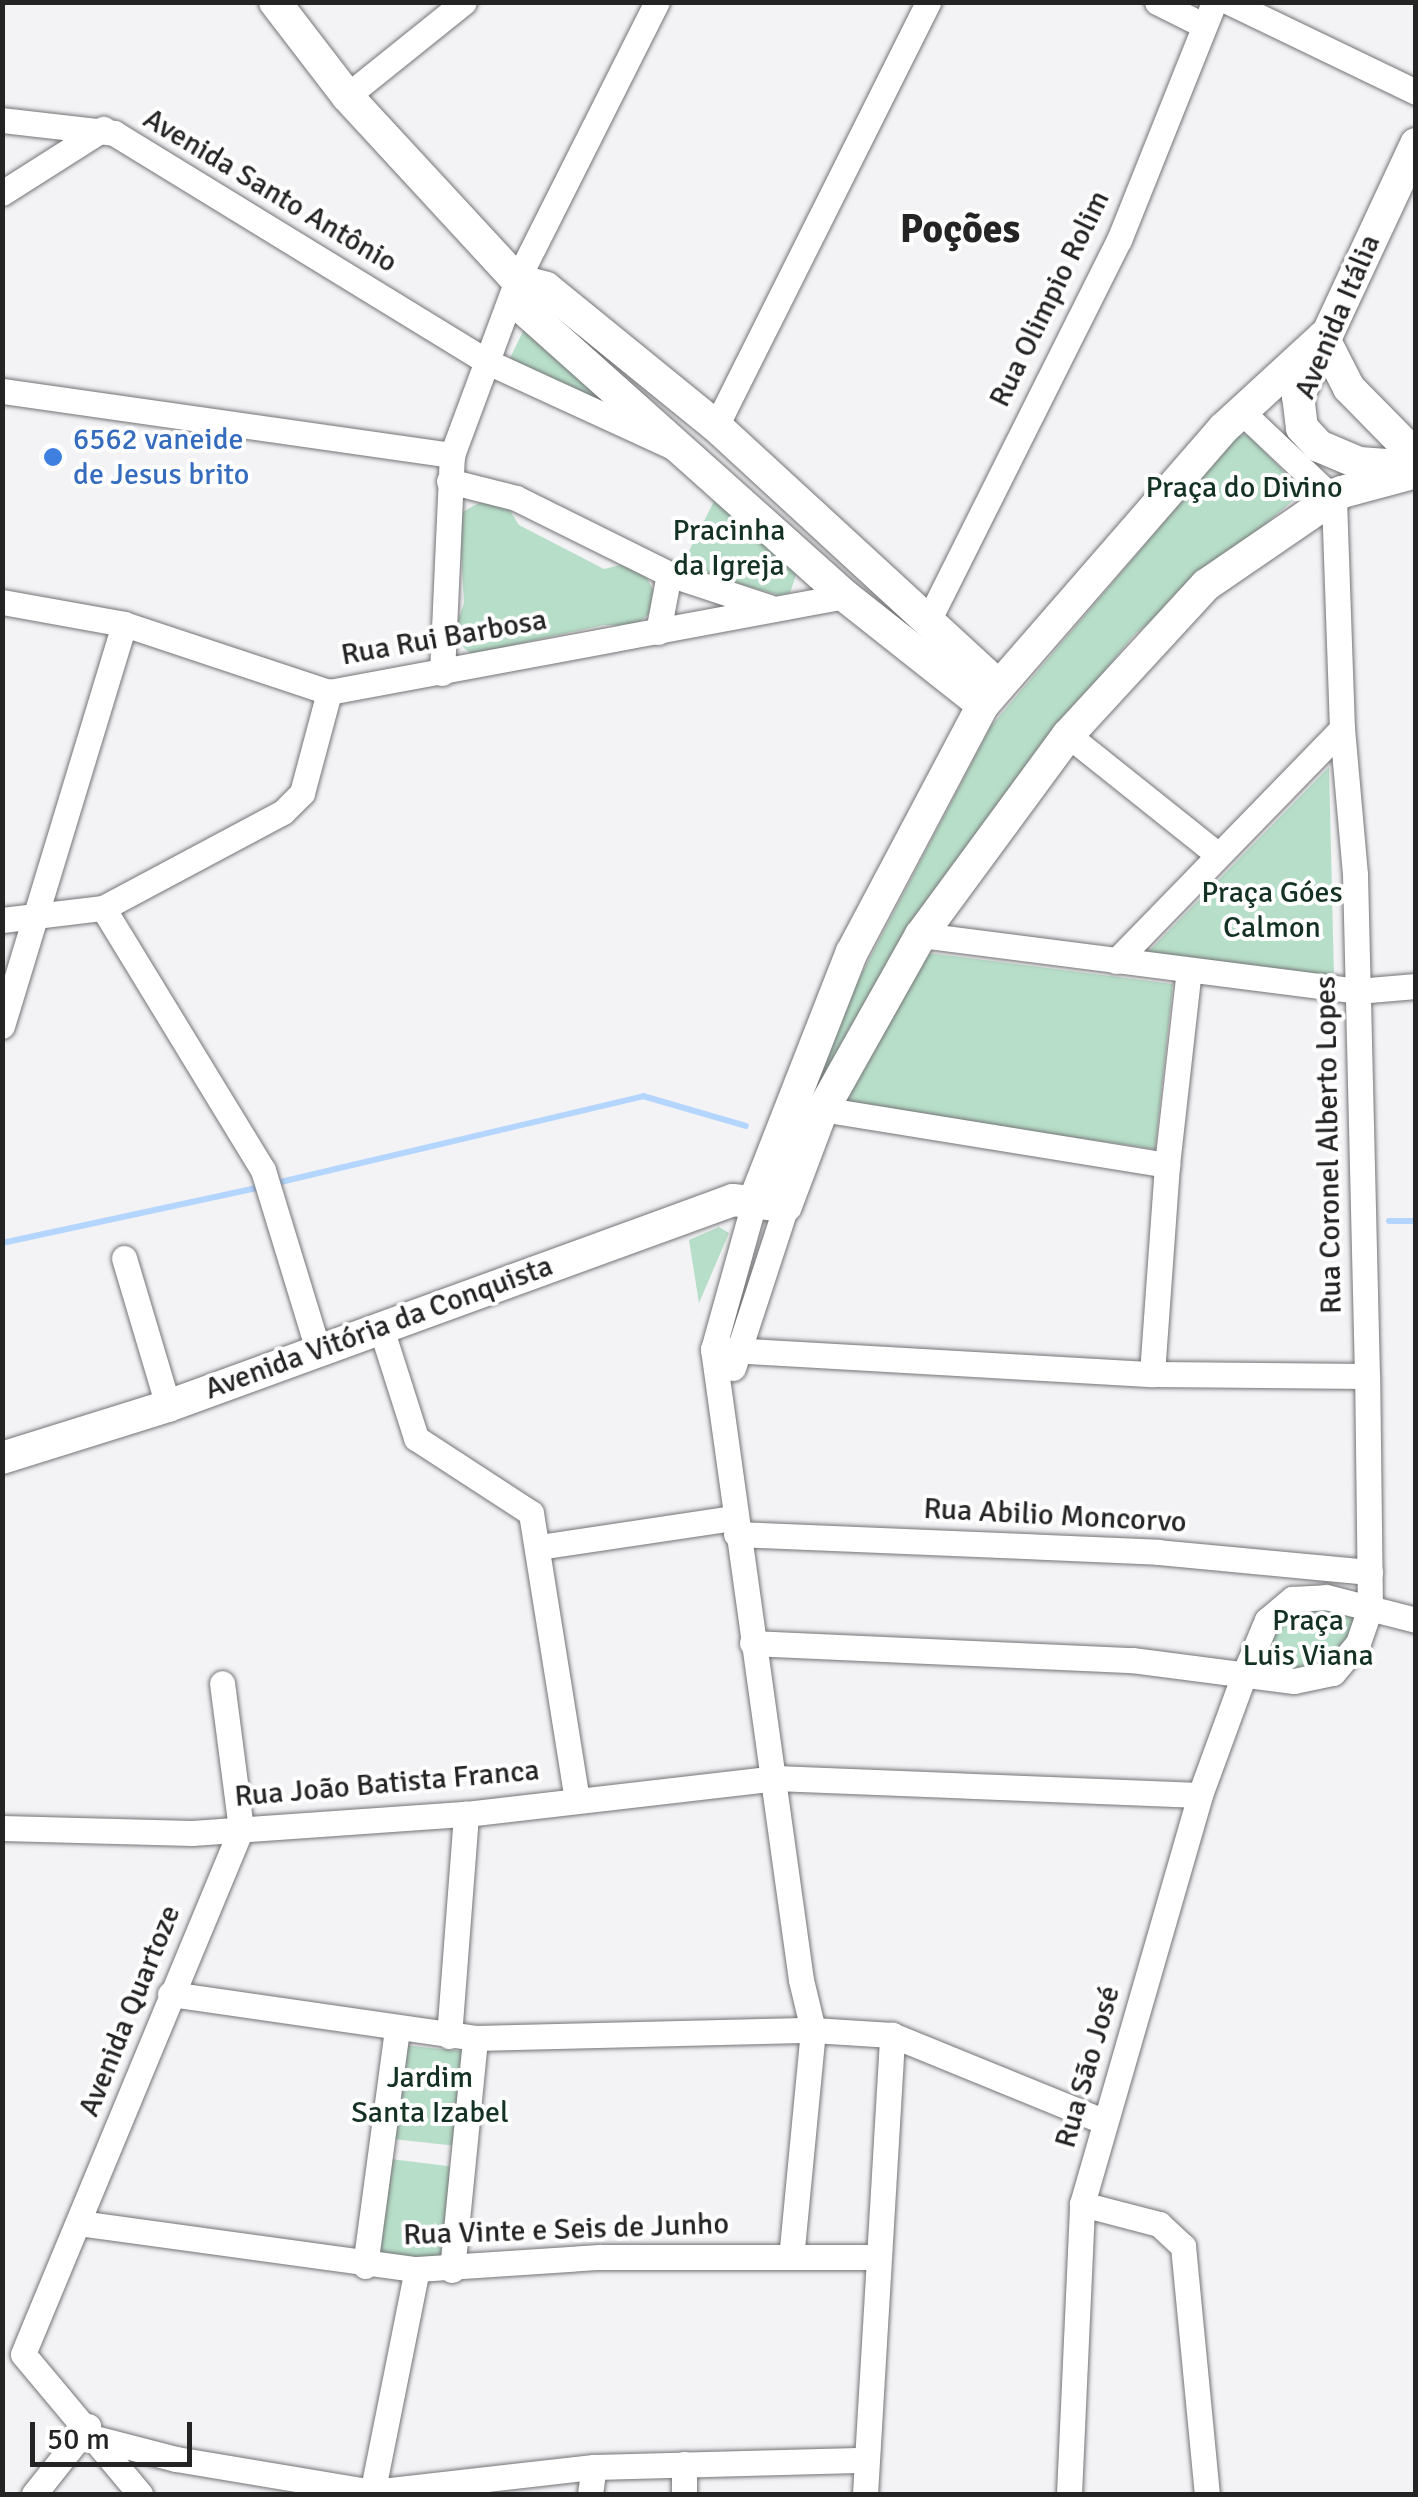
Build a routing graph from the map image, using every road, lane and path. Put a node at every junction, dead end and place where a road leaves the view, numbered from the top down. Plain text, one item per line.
1 (274, 2) edge
2 (464, 2) edge
3 (928, 2) edge
4 (1157, 2) edge
5 (1229, 2) edge
6 (651, 4) edge
7 (1209, 14) edge
8 (1416, 92) edge
9 (347, 96) junction
10 (2, 120) edge
11 (103, 129) junction
12 (1416, 144) edge
13 (2, 193) edge
14 (517, 280) junction
15 (1323, 337) junction
16 (488, 362) junction
17 (2, 391) edge
18 (1298, 397) junction
19 (1246, 407) junction
20 (1366, 408) junction
21 (716, 426) junction
22 (689, 452) junction
23 (452, 455) junction
24 (1416, 456) edge
25 (1394, 470) edge
26 (449, 481) junction
27 (1338, 496) junction
28 (669, 574) junction
29 (845, 596) junction
30 (2, 602) edge
31 (772, 608) junction
32 (930, 617) junction
33 (124, 624) junction
34 (658, 632) junction
35 (442, 673) junction
36 (330, 692) junction
37 (991, 695) junction
38 (1342, 729) junction
39 (1068, 735) junction
40 (1217, 854) junction
41 (103, 908) junction
42 (36, 914) junction
43 (2, 920) edge
44 (921, 935) junction
45 (1116, 961) junction
46 (1189, 970) junction
47 (1416, 986) edge
48 (1357, 991) junction
49 (2, 1026) edge
50 (790, 1099) junction
51 (821, 1113) junction
52 (1167, 1165) junction
53 (770, 1202) junction
54 (124, 1258) dead end
55 (380, 1326) junction
56 (317, 1348) junction
57 (713, 1349) junction
58 (740, 1353) junction
59 (1152, 1374) junction
60 (1367, 1376) junction
61 (723, 1390) junction
62 (168, 1406) junction
63 (2, 1458) edge
64 (735, 1526) junction
65 (539, 1547) junction
66 (1370, 1572) junction
67 (1370, 1609) junction
68 (1416, 1620) edge
69 (752, 1643) junction
70 (1245, 1672) junction
71 (222, 1682) dead end
72 (775, 1778) junction
73 (1200, 1795) junction
74 (576, 1799) junction
75 (466, 1814) junction
76 (2, 1828) edge
77 (241, 1829) junction
78 (170, 1994) junction
79 (397, 2030) junction
80 (813, 2030) junction
81 (892, 2034) junction
82 (462, 2037) junction
83 (1106, 2122) junction
84 (1082, 2204) junction
85 (79, 2223) junction
86 (878, 2256) junction
87 (791, 2257) junction
88 (365, 2266) junction
89 (417, 2269) junction
90 (452, 2270) junction
91 (13, 2352) edge
92 (94, 2432) junction
93 (867, 2460) junction
94 (684, 2464) junction
95 (594, 2487) edge
96 (372, 2493) edge
97 (34, 2494) edge
98 (140, 2494) edge
99 (684, 2494) edge
100 (865, 2494) edge
101 (1068, 2494) edge
102 (1208, 2494) edge

1 - 9 main road
2 - 9 street
3 - 21 street
4 - 7 street
5 - 8 street
6 - 14 street
7 - 32 street, Rua Olimpio Rolim
9 - 14 main road
10 - 11 street, Avenida Santo Antônio
11 - 13 street
11 - 16 street, Avenida Santo Antônio
12 - 15 main road, Avenida Itália
14 - 16 street
14 - 21 main road
14 - 22 main road
15 - 18 main road, Avenida Itália
15 - 19 main road
15 - 20 main road
16 - 22 street, Avenida Santo Antônio
16 - 23 street
17 - 23 street
18 - 19 main road
18 - 20 main road
18 - 25 main road, Avenida Itália
19 - 27 street
19 - 37 main road
20 - 24 main road
20 - 25 main road
21 - 32 main road
22 - 29 main road
23 - 26 street
25 - 27 main road
26 - 28 street
26 - 35 street
27 - 38 street, Rua Coronel Alberto Lopes
27 - 39 main road
28 - 31 street
28 - 34 street
29 - 31 street, Rua Rui Barbosa
29 - 37 main road
30 - 33 street, Rua Rui Barbosa
31 - 34 street, Rua Rui Barbosa
32 - 37 main road
33 - 36 street, Rua Rui Barbosa
33 - 42 street
34 - 35 street, Rua Rui Barbosa
35 - 36 street, Rua Rui Barbosa
36 - 41 street
37 - 50 main road
38 - 40 street
38 - 48 street, Rua Coronel Alberto Lopes
39 - 40 street
39 - 44 main road
40 - 45 street
41 - 42 street
41 - 56 street
42 - 43 street
42 - 49 street
44 - 45 street
44 - 51 main road
45 - 46 street
46 - 48 street
46 - 52 street
47 - 48 street
48 - 60 street, Rua Coronel Alberto Lopes
50 - 51 street
50 - 53 main road
51 - 52 street
51 - 53 main road
52 - 59 street
53 - 55 main road, Avenida Vitória da Conquista
53 - 57 street
53 - 58 street
54 - 62 street
55 - 56 main road, Avenida Vitória da Conquista
55 - 65 street
56 - 62 main road, Avenida Vitória da Conquista
57 - 58 street
57 - 61 street
58 - 59 street
58 - 61 street
59 - 60 street
60 - 66 street, Rua Coronel Alberto Lopes
61 - 64 street
62 - 63 main road, Avenida Vitória da Conquista
64 - 65 street, Rua Abilio Moncorvo
64 - 66 street, Rua Abilio Moncorvo
64 - 69 street
65 - 74 street
66 - 67 street, Rua Coronel Alberto Lopes
67 - 68 street, Rua São José
67 - 70 street
67 - 70 street, Rua São José
69 - 70 street
69 - 72 street
70 - 73 street, Rua São José
71 - 77 street
72 - 73 street, Rua João Batista Franca
72 - 74 street, Rua João Batista Franca
72 - 80 street
73 - 83 street, Rua São José
74 - 75 street, Rua João Batista Franca
75 - 77 street, Rua João Batista Franca
75 - 82 street
76 - 77 street, Rua João Batista Franca
77 - 78 street, Avenida Quartoze
78 - 79 street
78 - 85 street, Avenida Quartoze
79 - 82 street
79 - 88 street
80 - 81 street
80 - 82 street
80 - 87 street
81 - 83 street
81 - 86 street
82 - 90 street
83 - 84 street, Rua São José
84 - 101 street, Rua São José
84 - 102 street
85 - 88 street, Rua Vinte e Seis de Junho
85 - 91 street, Avenida Quartoze
86 - 87 street, Rua Vinte e Seis de Junho
86 - 93 street
87 - 90 street, Rua Vinte e Seis de Junho
88 - 89 street, Rua Vinte e Seis de Junho
89 - 90 street, Rua Vinte e Seis de Junho
89 - 96 street
91 - 92 street, Avenida Quartoze
92 - 96 street
92 - 97 street
92 - 98 street, Avenida Quartoze
93 - 94 street
93 - 100 street
94 - 95 street
94 - 99 street
95 - 96 street

